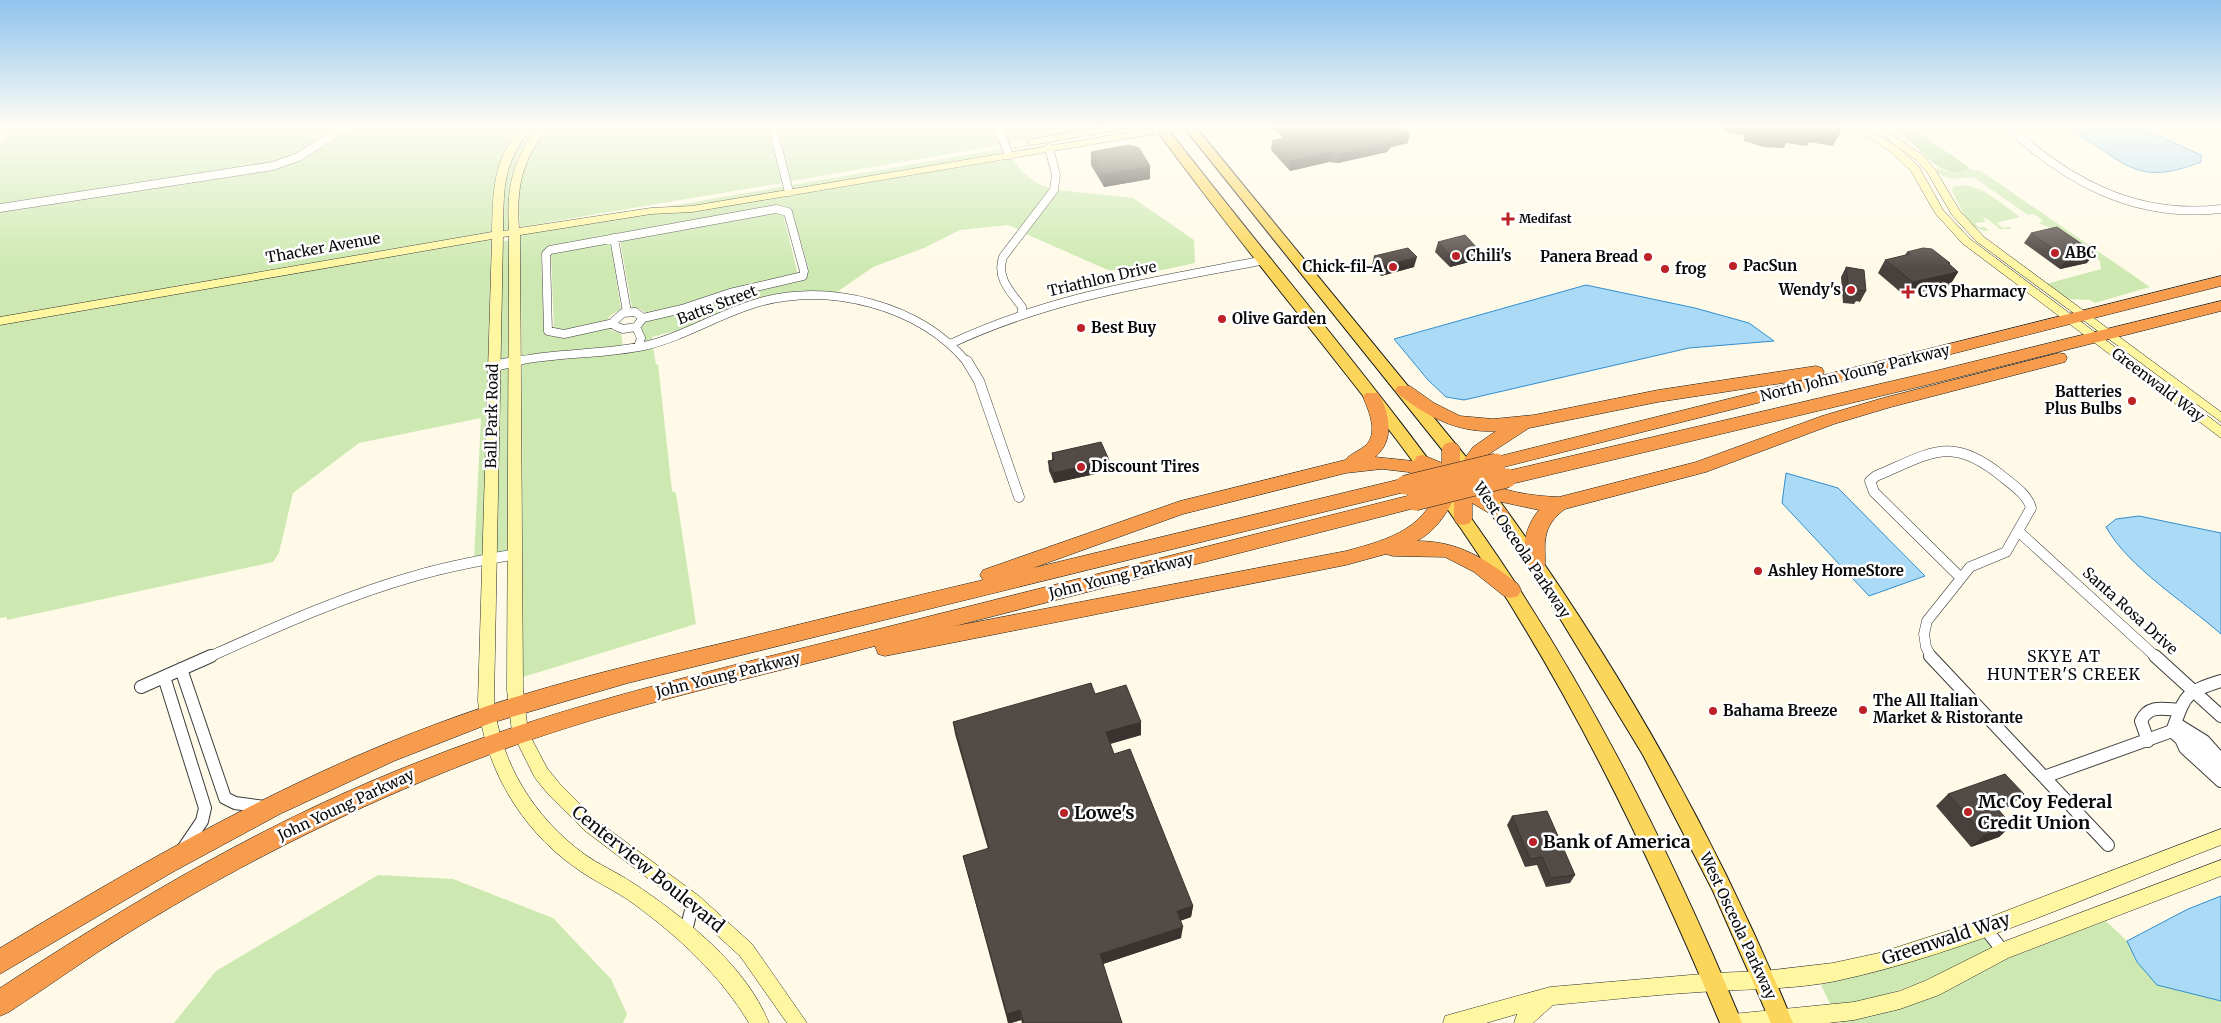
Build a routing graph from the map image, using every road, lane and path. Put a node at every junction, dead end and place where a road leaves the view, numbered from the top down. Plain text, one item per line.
1 (229, 173) edge
2 (500, 173) edge
3 (516, 173) edge
4 (784, 173) edge
5 (877, 173) edge
6 (1055, 173) edge
7 (1197, 173) edge
8 (1227, 173) edge
9 (1918, 173) edge
10 (1931, 173) edge
11 (2071, 173) edge
12 (1940, 184) junction
13 (1927, 186) junction
14 (788, 188) junction
15 (0, 208) edge
16 (2221, 209) edge
17 (514, 232) junction
18 (496, 235) junction
19 (614, 238) junction
20 (1966, 241) junction
21 (1992, 248) junction
22 (1265, 260) junction
23 (2218, 281) edge
24 (2214, 307) edge
25 (628, 312) junction
26 (1022, 312) junction
27 (642, 318) junction
28 (2078, 318) junction
29 (0, 321) edge
30 (614, 323) junction
31 (631, 328) junction
32 (2100, 338) junction
33 (1988, 340) junction
34 (950, 344) junction
35 (638, 346) junction
36 (516, 362) junction
37 (493, 366) junction
38 (1404, 390) junction
39 (1372, 397) junction
40 (2221, 418) edge
41 (1531, 421) junction
42 (2221, 433) edge
43 (1451, 448) joint
44 (1496, 463) joint
45 (1346, 466) junction
46 (1426, 467) junction
47 (1508, 478) joint
48 (1456, 482) junction
49 (1484, 492) junction
50 (1410, 493) junction
51 (1019, 497) dead end
52 (1559, 504) junction
53 (1499, 512) junction
54 (1463, 518) joint
55 (2018, 530) junction
56 (1379, 550) junction
57 (516, 554) junction
58 (489, 559) junction
59 (1536, 564) junction
60 (1961, 578) junction
61 (1511, 590) junction
62 (902, 607) junction
63 (181, 669) junction
64 (164, 677) junction
65 (707, 681) junction
66 (2221, 681) edge
67 (142, 687) dead end
68 (2193, 690) junction
69 (517, 706) junction
70 (2180, 710) junction
71 (486, 715) junction
72 (2221, 716) edge
73 (2176, 731) junction
74 (520, 732) junction
75 (2148, 741) junction
76 (492, 743) junction
77 (2221, 760) edge
78 (2221, 769) edge
79 (214, 770) junction
80 (2044, 777) junction
81 (197, 778) junction
82 (2221, 781) edge
83 (268, 808) junction
84 (2221, 837) edge
85 (2108, 845) dead end
86 (181, 853) junction
87 (2221, 868) edge
88 (693, 902) junction
89 (1985, 928) junction
90 (685, 935) junction
91 (2003, 951) junction
92 (0, 962) edge
93 (1764, 980) junction
94 (1714, 982) junction
95 (1550, 996) junction
96 (0, 1003) edge
97 (1781, 1021) edge
98 (760, 1023) edge
99 (798, 1023) edge
100 (1452, 1023) edge
101 (1523, 1023) edge
102 (1732, 1023) edge

1 - 15 street
2 - 18 street, Ball Park Road
3 - 17 street, Ball Park Road
4 - 14 street
5 - 14 street, Thacker Avenue
6 - 26 street
7 - 22 main road
8 - 38 main road
9 - 13 street
10 - 12 street
11 - 16 street
12 - 13 street
12 - 21 street
13 - 20 street
14 - 17 street, Thacker Avenue
17 - 18 street, Thacker Avenue
17 - 36 street, Ball Park Road
18 - 29 street, Thacker Avenue
18 - 37 street, Ball Park Road
19 - 25 street
19 - 27 street
19 - 30 street
20 - 21 street
20 - 28 street
21 - 28 street
22 - 26 street, Triathlon Drive
22 - 39 main road
23 - 28 highway, North John Young Parkway
24 - 32 highway, North John Young Parkway
25 - 27 street
25 - 30 street
26 - 34 street, Triathlon Drive
27 - 31 street
28 - 32 street
28 - 33 highway, North John Young Parkway
30 - 31 street
31 - 35 street
32 - 40 street, Greenwald Way
32 - 42 street, Greenwald Way
32 - 47 highway, North John Young Parkway
32 - 52 highway
33 - 41 highway
33 - 44 highway, North John Young Parkway
34 - 35 street, Batts Street
34 - 51 street, Batts Street
35 - 36 street, Batts Street
36 - 37 street, Batts Street
36 - 57 street, Ball Park Road
37 - 58 street, Ball Park Road
38 - 41 highway
38 - 43 main road
39 - 45 highway
39 - 46 main road
41 - 48 highway
43 - 48 highway
44 - 50 highway, John Young Parkway, bridge
45 - 46 highway
45 - 62 highway
46 - 48 highway
47 - 50 highway, John Young Parkway, bridge
48 - 49 highway
48 - 53 highway
48 - 54 highway
48 - 56 highway
49 - 52 highway
49 - 53 main road, West Osceola Parkway
50 - 62 highway, John Young Parkway
50 - 65 highway, John Young Parkway
52 - 59 highway
53 - 59 main road, West Osceola Parkway
54 - 61 main road, West Osceola Parkway
55 - 60 street
55 - 60 street
55 - 68 street, Santa Rosa Drive
56 - 61 highway
56 - 65 highway
57 - 58 street
57 - 69 street, Ball Park Road
58 - 63 street
58 - 71 street, Ball Park Road
59 - 93 main road, West Osceola Parkway
60 - 80 street
61 - 94 main road, West Osceola Parkway
62 - 69 highway, John Young Parkway
63 - 64 street
63 - 79 street
64 - 67 street
64 - 81 street
65 - 74 highway, John Young Parkway
66 - 68 street
68 - 70 street
68 - 72 street, Santa Rosa Drive
69 - 71 highway, John Young Parkway
69 - 74 street, Centerview Boulevard
70 - 73 street
70 - 75 street
71 - 76 street, Centerview Boulevard
71 - 83 highway, John Young Parkway
73 - 75 street
73 - 77 street
73 - 78 street
73 - 82 street
74 - 76 highway, John Young Parkway
74 - 88 street, Centerview Boulevard
75 - 80 street
76 - 90 street, Centerview Boulevard
76 - 96 highway, John Young Parkway
79 - 81 street
79 - 83 street
80 - 85 street
81 - 86 street
83 - 86 highway, John Young Parkway
84 - 89 street, Greenwald Way
86 - 92 highway, John Young Parkway
87 - 91 street, Greenwald Way
88 - 90 street
88 - 99 street, Centerview Boulevard
89 - 91 street
89 - 93 street, Greenwald Way
90 - 98 street, Centerview Boulevard
91 - 97 street, Greenwald Way
93 - 94 street, Greenwald Way
93 - 97 main road, West Osceola Parkway
94 - 95 street, Greenwald Way
94 - 102 main road, West Osceola Parkway
95 - 100 street, Greenwald Way
95 - 101 street
97 - 102 street, Greenwald Way

